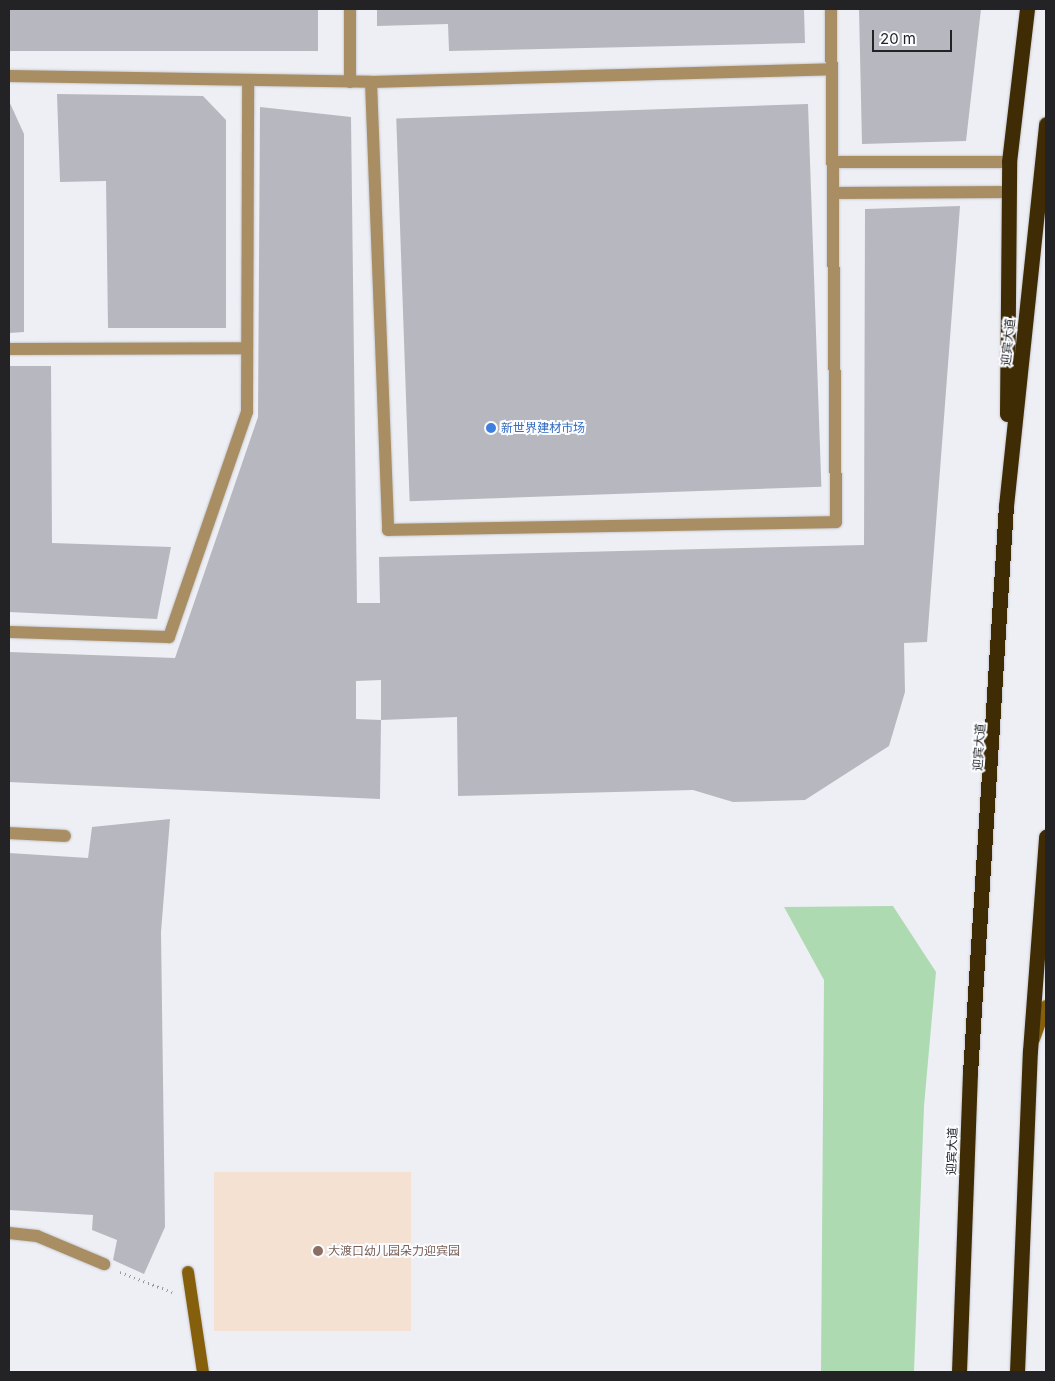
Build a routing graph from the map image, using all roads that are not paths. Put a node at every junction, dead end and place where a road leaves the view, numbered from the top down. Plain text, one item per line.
1 (350, 9) edge
2 (831, 9) edge
3 (1027, 9) edge
4 (832, 69) junction
5 (9, 76) edge
6 (248, 82) junction
7 (350, 82) junction
8 (371, 82) junction
9 (1046, 124) edge
10 (833, 162) junction
11 (1009, 162) junction
12 (1010, 192) junction
13 (833, 193) junction
14 (247, 348) junction
15 (9, 349) edge
16 (1006, 506) junction
17 (9, 632) edge
18 (9, 833) edge
19 (66, 836) dead end
20 (1046, 837) edge
21 (1046, 1006) edge
22 (1030, 1051) junction
23 (9, 1233) edge
24 (104, 1264) road end
25 (188, 1272) dead end
26 (203, 1372) edge
27 (959, 1372) edge
28 (1017, 1372) edge

1 - 7 lane
2 - 4 lane
3 - 11 highway
4 - 8 lane
4 - 10 lane
5 - 6 lane
6 - 7 lane
6 - 14 lane
7 - 8 lane
8 - 13 lane
9 - 16 highway, 迎宾大道
10 - 11 lane
10 - 13 lane
11 - 12 highway
12 - 13 lane
12 - 16 highway
14 - 15 lane
14 - 17 lane
16 - 27 highway, 迎宾大道
18 - 19 lane
20 - 22 highway
21 - 22 street
22 - 28 highway
23 - 24 lane
25 - 26 street

